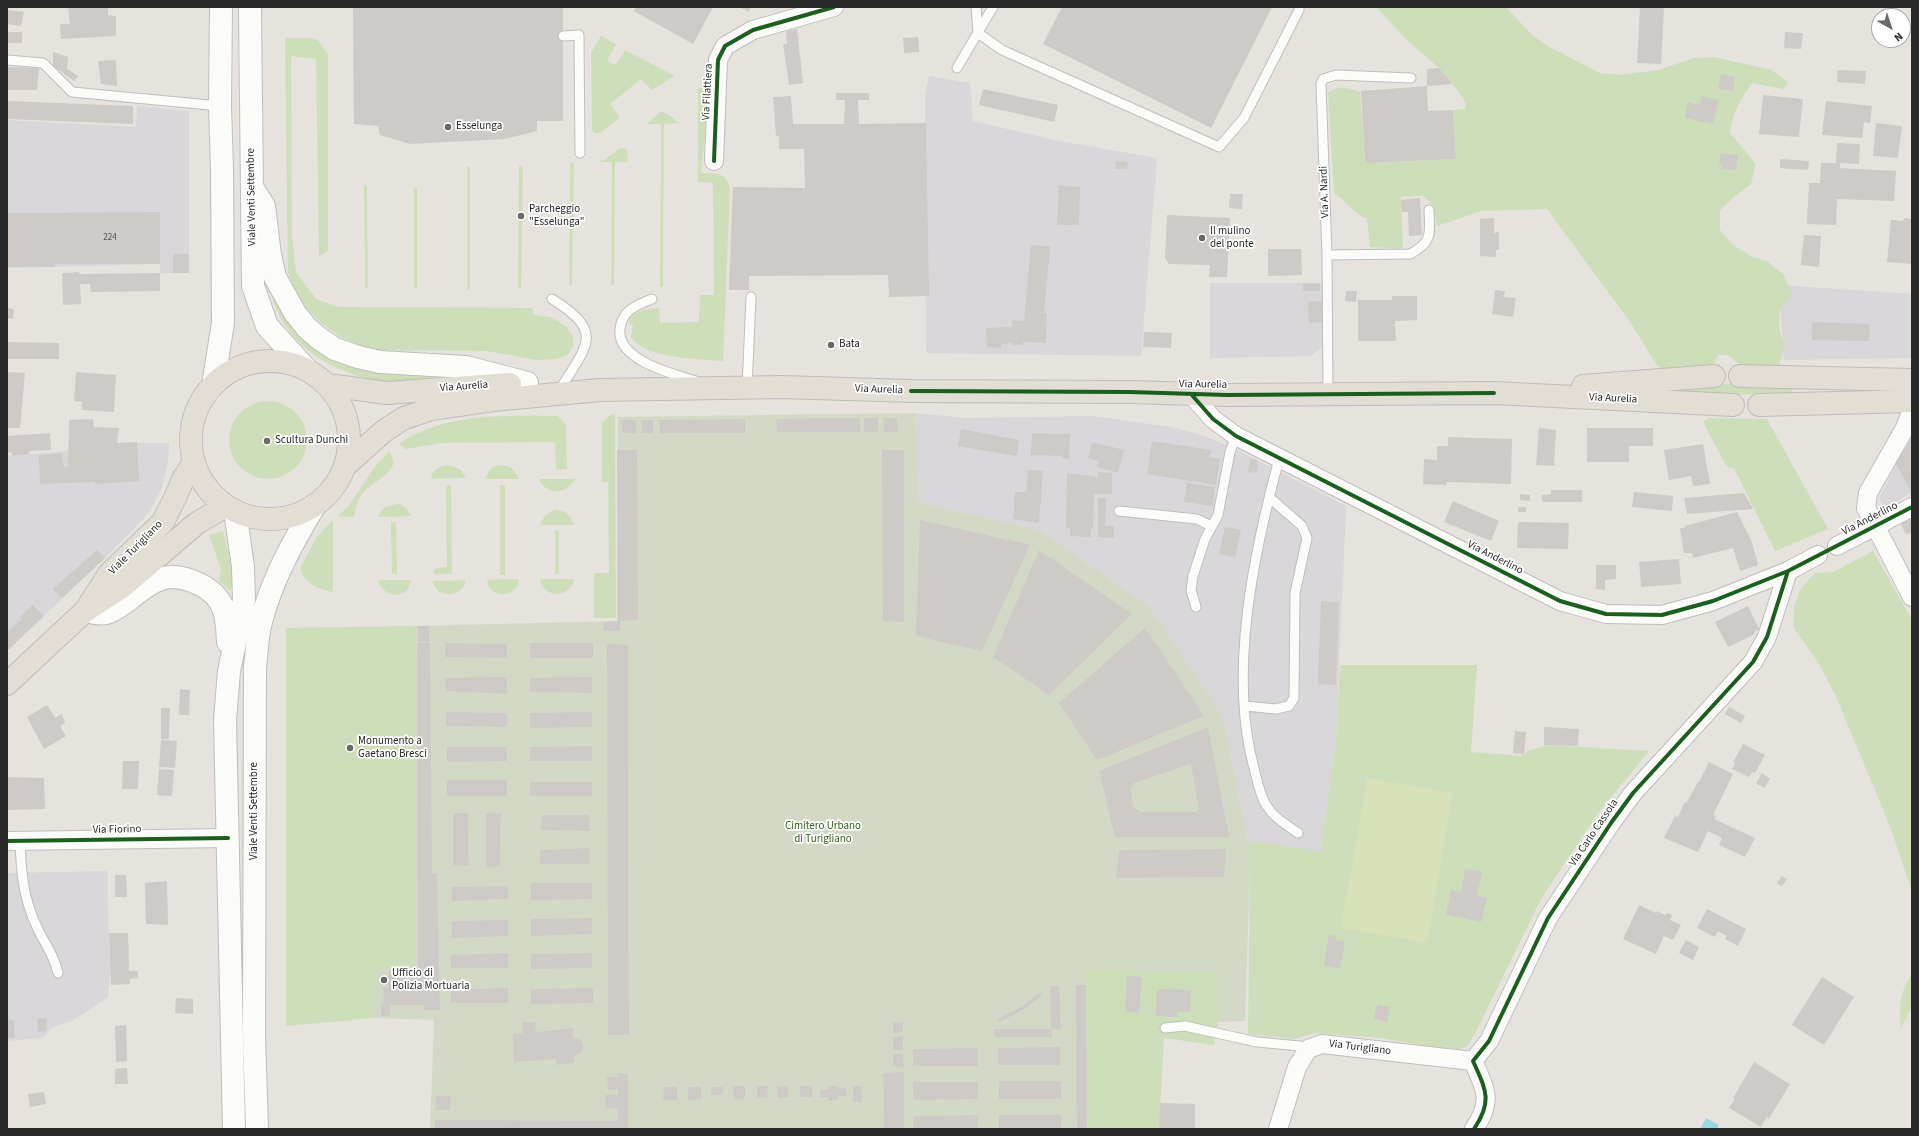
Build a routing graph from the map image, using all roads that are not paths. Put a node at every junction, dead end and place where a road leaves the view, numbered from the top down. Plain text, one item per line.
1 (221, 7) edge
2 (250, 7) edge
3 (834, 7) edge
4 (976, 7) edge
5 (992, 7) edge
6 (1299, 7) edge
7 (978, 33) junction
8 (563, 36) dead end
9 (7, 60) edge
10 (957, 68) dead end
11 (1411, 78) dead end
12 (220, 106) junction
13 (580, 153) dead end
14 (714, 161) dead end
15 (252, 187) junction
16 (1429, 210) dead end
17 (1327, 255) junction
18 (751, 297) dead end
19 (652, 299) dead end
20 (552, 300) dead end
21 (307, 370) junction
22 (1714, 376) dead end
23 (1740, 376) dead end
24 (1905, 379) edge
25 (527, 383) junction
26 (213, 385) junction
27 (328, 385) junction
28 (562, 386) junction
29 (720, 388) junction
30 (747, 388) junction
31 (600, 390) junction
32 (1328, 393) junction
33 (1494, 393) junction
34 (1190, 394) junction
35 (1912, 395) edge
36 (1912, 401) edge
37 (1733, 405) dead end
38 (1759, 405) dead end
39 (1912, 409) edge
40 (1236, 436) junction
41 (1279, 459) junction
42 (194, 462) junction
43 (346, 465) junction
44 (1270, 498) junction
45 (315, 505) junction
46 (1912, 507) edge
47 (231, 509) junction
48 (1119, 510) dead end
49 (1211, 526) junction
50 (1875, 526) junction
51 (1837, 546) dead end
52 (1818, 555) dead end
53 (1788, 570) junction
54 (1912, 597) edge
55 (1196, 607) dead end
56 (85, 611) junction
57 (229, 671) junction
58 (9, 679) edge
59 (1245, 706) junction
60 (1298, 833) dead end
61 (228, 838) junction
62 (13, 841) edge
63 (58, 973) dead end
64 (1165, 1028) dead end
65 (1308, 1049) junction
66 (1473, 1061) junction
67 (234, 1129) edge
68 (257, 1129) edge
69 (1278, 1129) edge
70 (1474, 1129) edge

1 - 12 main road
2 - 15 main road, Viale Venti Settembre
3 - 14 street, Via Filattiera
4 - 7 lane
5 - 7 lane
6 - 7 lane
7 - 10 lane
8 - 13 lane
9 - 12 lane
11 - 17 lane, Via A. Nardi
12 - 26 main road
15 - 21 main road, Viale Venti Settembre
15 - 25 main road
16 - 17 lane
17 - 32 lane, Via A. Nardi
18 - 30 lane
19 - 29 lane
20 - 28 lane
21 - 26 main road
21 - 27 main road
22 - 33 main road, Via Aurelia
23 - 24 main road
24 - 35 street
25 - 27 main road, Via Aurelia
25 - 28 main road, Via Aurelia
26 - 42 main road
27 - 43 main road
28 - 31 main road, Via Aurelia
29 - 30 main road, Via Aurelia
29 - 31 main road, Via Aurelia
30 - 34 main road, Via Aurelia
31 - 43 main road, Via Aurelia
32 - 33 main road, Via Aurelia
32 - 34 main road, Via Aurelia
33 - 37 main road, Via Aurelia
34 - 40 street, Via Anderlino
36 - 38 main road
39 - 50 street
40 - 41 street, Via Anderlino
40 - 49 lane
41 - 44 lane
41 - 53 street, Via Anderlino
42 - 47 main road
42 - 56 main road, Viale Turigliano
43 - 45 main road
44 - 59 lane
44 - 59 lane
45 - 47 main road
45 - 68 main road, Viale Venti Settembre
46 - 50 street, Via Anderlino
47 - 56 main road, Viale Turigliano
47 - 57 main road
48 - 49 lane
49 - 55 lane
50 - 51 street, Via Anderlino
50 - 54 street
52 - 53 street, Via Anderlino
53 - 66 street, Via Carlo Cassola
56 - 57 main road
56 - 58 main road, Viale Turigliano
57 - 61 main road
59 - 60 lane
61 - 62 street, Via Fiorino
61 - 67 main road
62 - 63 lane
64 - 65 lane
65 - 66 street, Via Turigliano
65 - 69 street
66 - 70 street

